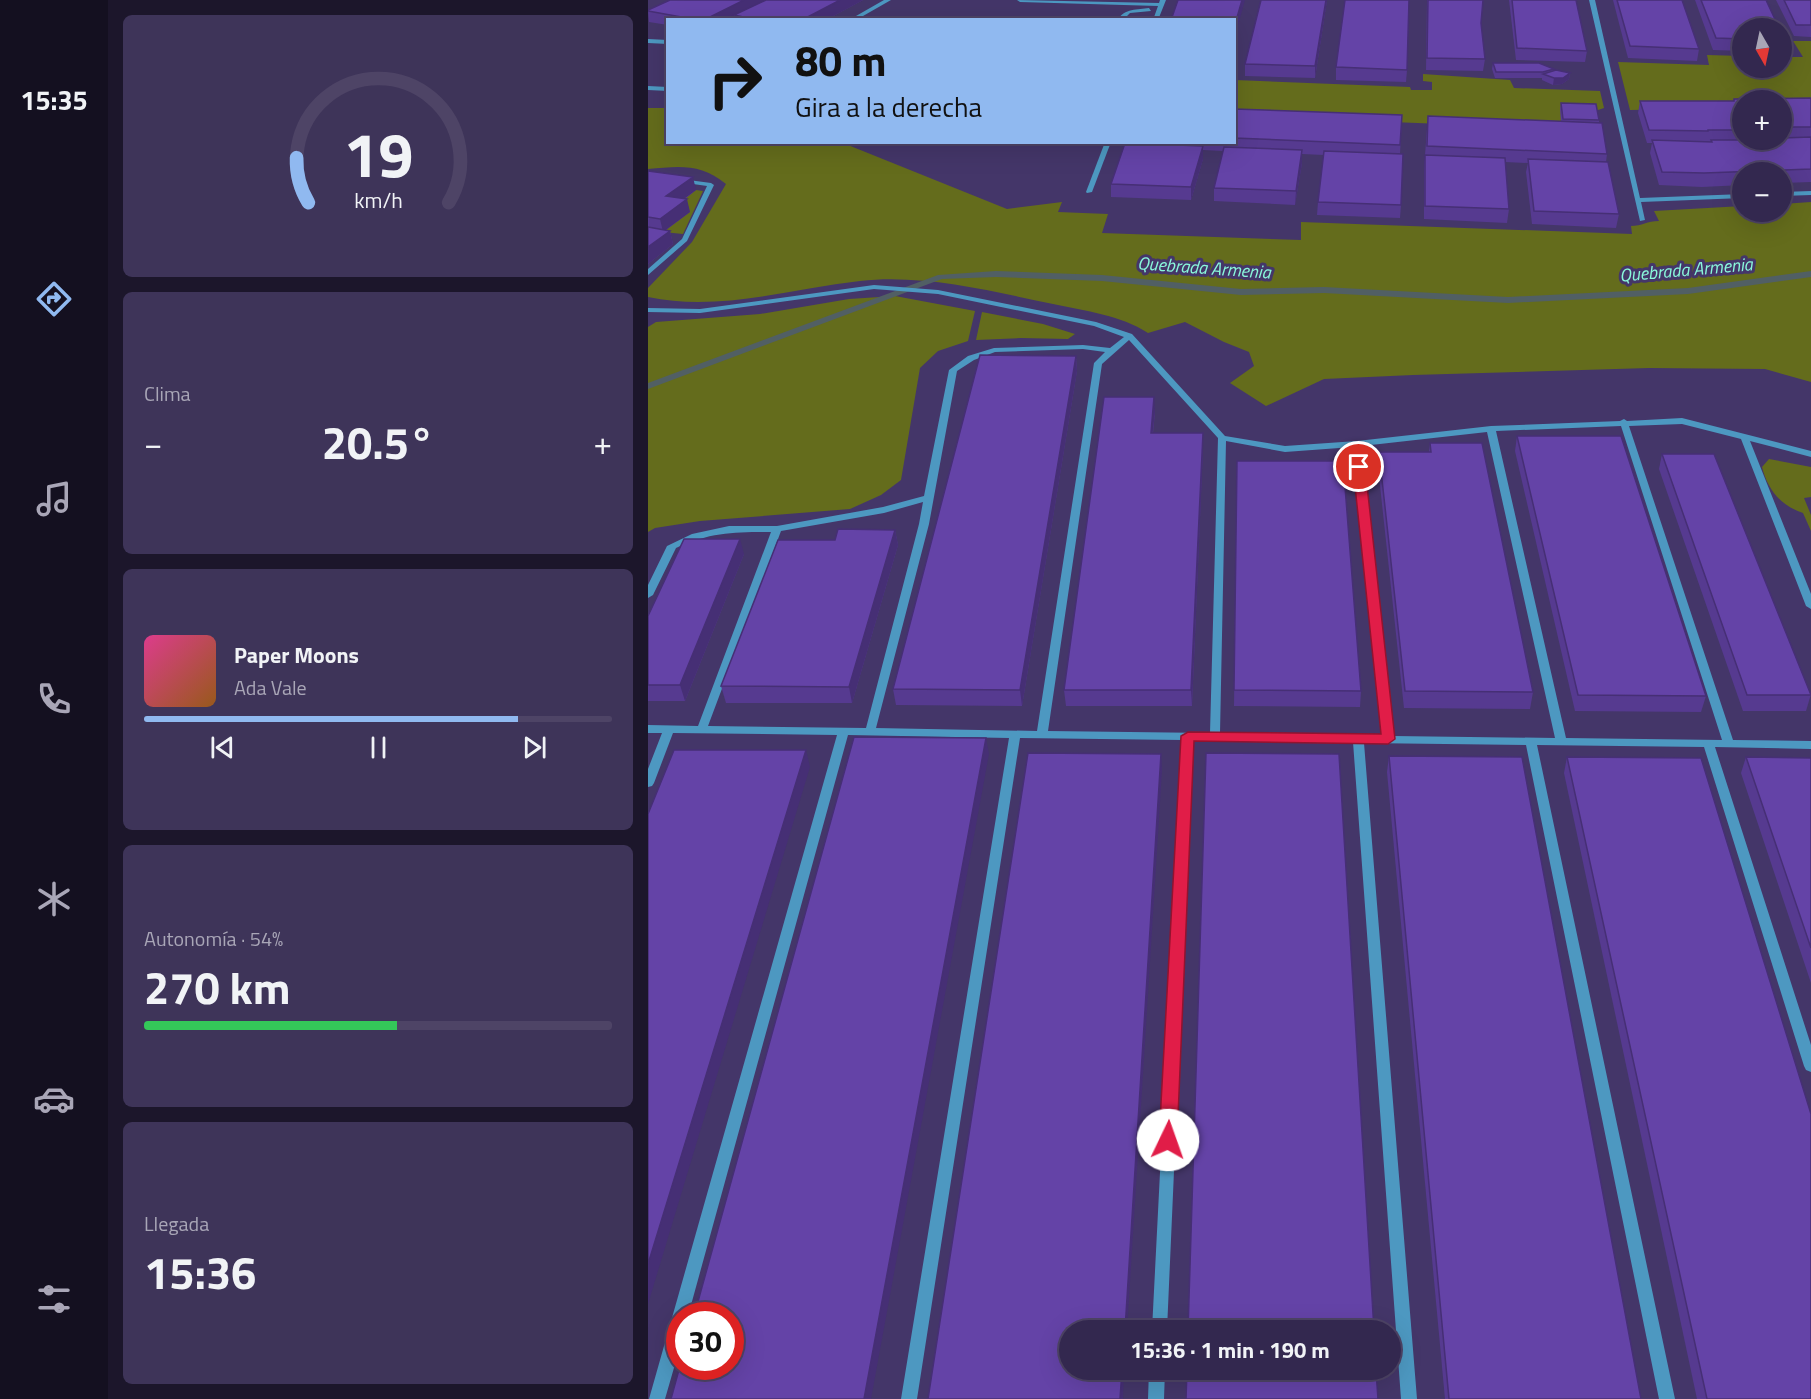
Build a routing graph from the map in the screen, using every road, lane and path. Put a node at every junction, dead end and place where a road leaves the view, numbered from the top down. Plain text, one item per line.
1 (888, 0) edge
2 (1020, 0) edge
3 (1592, 0) edge
4 (1161, 4) edge
5 (855, 18) edge
6 (1121, 18) edge
7 (648, 41) edge
8 (666, 42) edge
9 (648, 88) edge
10 (666, 89) edge
11 (1107, 144) edge
12 (669, 179) edge
13 (1089, 192) dead end
14 (1811, 193) edge
15 (1792, 194) edge
16 (1732, 196) edge
17 (1638, 200) junction
18 (1642, 220) dead end
19 (648, 273) edge
20 (648, 310) edge
21 (1129, 336) junction
22 (1112, 351) junction
23 (1624, 422) junction
24 (1491, 429) junction
25 (1744, 436) junction
26 (1222, 438) junction
27 (1357, 444) junction
28 (1811, 454) edge
29 (928, 498) junction
30 (777, 529) junction
31 (648, 594) edge
32 (1811, 606) edge
33 (648, 729) edge
34 (669, 729) junction
35 (701, 731) junction
36 (844, 731) junction
37 (870, 732) junction
38 (1015, 734) junction
39 (1042, 734) junction
40 (1188, 736) junction
41 (1215, 737) junction
42 (1358, 738) junction
43 (1388, 739) junction
44 (1531, 741) junction
45 (1561, 741) junction
46 (1708, 743) junction
47 (1730, 744) junction
48 (1811, 745) edge
49 (648, 783) edge
50 (1811, 1066) edge
51 (684, 1302) edge
52 (1159, 1320) edge
53 (666, 1367) edge
54 (1157, 1380) edge
55 (657, 1399) edge
56 (909, 1399) edge
57 (1156, 1399) edge
58 (1409, 1399) edge
59 (1667, 1399) edge

1 - 5 street
2 - 4 street
3 - 17 street
4 - 6 street
7 - 8 street
9 - 10 street
11 - 13 street
12 - 19 street
14 - 15 street
16 - 17 street
17 - 18 street
20 - 21 street
21 - 22 street
21 - 26 street
22 - 29 street
22 - 39 street
23 - 24 street
23 - 25 street
23 - 47 street
24 - 27 street
24 - 45 street
25 - 28 street
25 - 32 street
26 - 27 street
26 - 41 street
27 - 43 street
29 - 30 street
29 - 37 street
30 - 31 street
30 - 35 street
33 - 34 street
34 - 35 street
34 - 49 street
35 - 36 street
36 - 37 street
36 - 51 street
37 - 38 street
38 - 39 street
38 - 56 street
39 - 40 street
40 - 41 street
40 - 52 street
41 - 42 street
42 - 43 street
42 - 58 street
43 - 44 street
44 - 45 street
44 - 59 street
45 - 46 street
46 - 47 street
46 - 50 street
47 - 48 street
53 - 55 street
54 - 57 street

